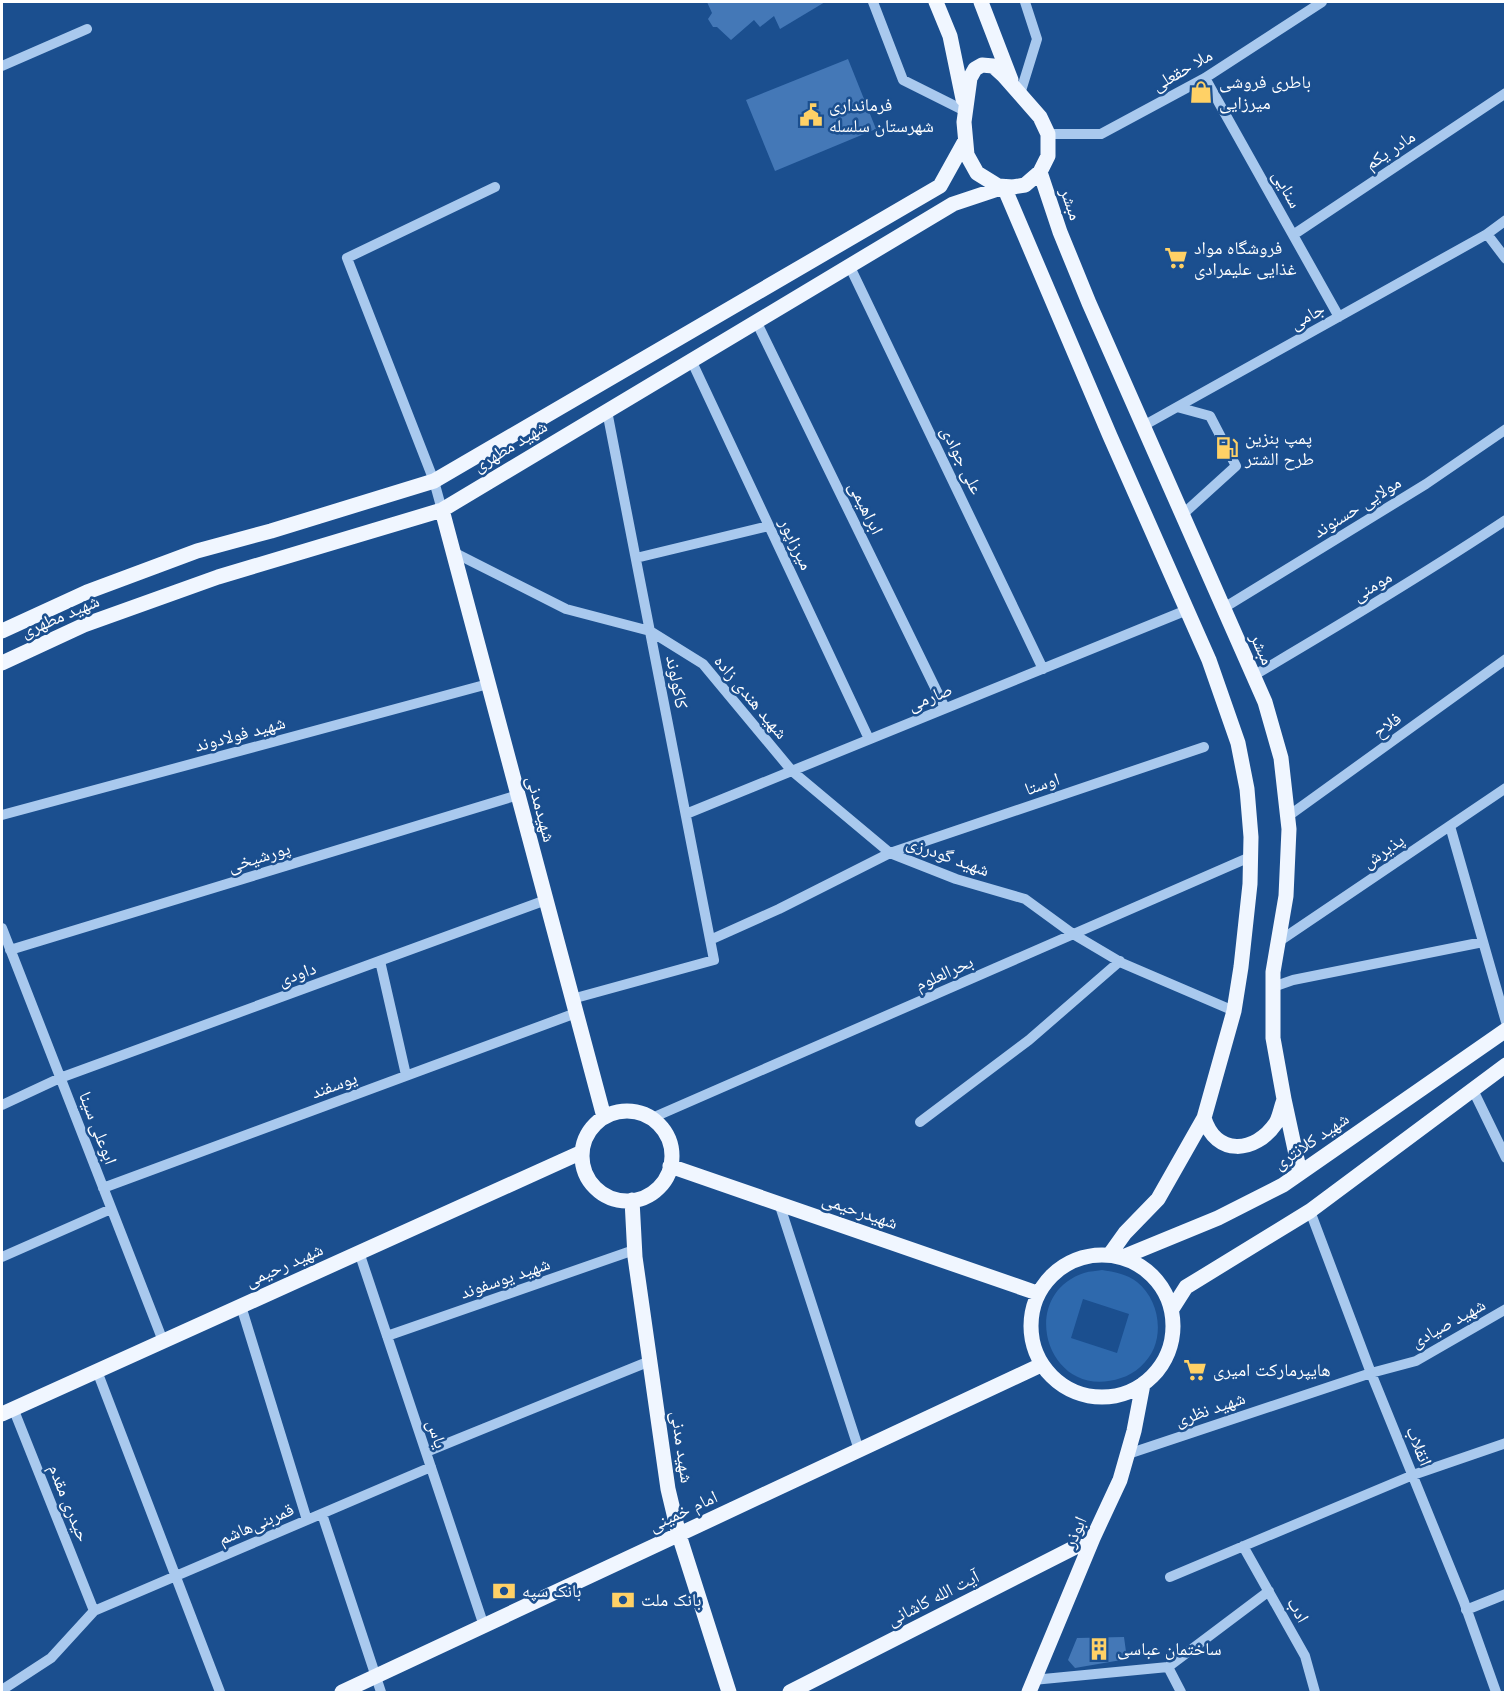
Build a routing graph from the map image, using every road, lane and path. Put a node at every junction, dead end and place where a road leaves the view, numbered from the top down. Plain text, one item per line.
1 (873, 2) edge
2 (936, 2) edge
3 (981, 2) edge
4 (1025, 2) edge
5 (1322, 2) edge
6 (87, 29) dead end
7 (2, 66) edge
8 (1205, 78) junction
9 (1016, 90) junction
10 (1506, 93) edge
11 (965, 111) junction
12 (1048, 134) junction
13 (965, 141) junction
14 (1040, 172) junction
15 (495, 187) dead end
16 (1004, 187) junction
17 (1506, 220) edge
18 (1293, 234) junction
19 (1487, 234) junction
20 (1506, 259) edge
21 (850, 267) junction
22 (1339, 317) junction
23 (757, 323) junction
24 (692, 362) junction
25 (1177, 407) junction
26 (607, 411) junction
27 (1143, 426) junction
28 (1506, 429) edge
29 (434, 482) junction
30 (442, 510) junction
31 (1182, 515) junction
32 (1506, 520) edge
33 (769, 526) junction
34 (453, 552) junction
35 (636, 558) junction
36 (1222, 609) junction
37 (1187, 610) junction
38 (2, 631) edge
39 (650, 631) junction
40 (1506, 659) edge
41 (2, 663) edge
42 (1043, 669) junction
43 (1252, 676) junction
44 (488, 684) junction
45 (945, 708) junction
46 (869, 739) junction
47 (1204, 747) dead end
48 (792, 771) junction
49 (1506, 788) edge
50 (518, 795) junction
51 (686, 814) junction
52 (2, 815) edge
53 (1287, 817) junction
54 (1450, 826) junction
55 (890, 853) junction
56 (1250, 857) junction
57 (546, 900) junction
58 (2, 928) edge
59 (1073, 934) junction
60 (710, 940) junction
61 (1278, 942) junction
62 (1483, 942) junction
63 (11, 953) junction
64 (2, 960) edge
65 (714, 960) joint
66 (380, 961) junction
67 (1120, 961) junction
68 (1273, 987) junction
69 (574, 1006) junction
70 (1234, 1011) junction
71 (1506, 1022) edge
72 (1506, 1030) edge
73 (1506, 1065) edge
74 (406, 1075) junction
75 (60, 1078) junction
76 (1473, 1090) junction
77 (1284, 1099) junction
78 (2, 1105) edge
79 (604, 1117) junction
80 (652, 1118) junction
81 (1204, 1118) junction
82 (920, 1122) dead end
83 (582, 1152) junction
84 (1506, 1158) edge
85 (670, 1166) junction
86 (1300, 1173) junction
87 (103, 1188) junction
88 (632, 1200) junction
89 (779, 1203) junction
90 (111, 1209) junction
91 (1310, 1211) junction
92 (634, 1250) junction
93 (359, 1252) junction
94 (1116, 1256) junction
95 (2, 1257) edge
96 (1037, 1293) junction
97 (242, 1305) junction
98 (1172, 1309) junction
99 (1506, 1309) edge
100 (387, 1336) junction
101 (163, 1341) junction
102 (650, 1361) junction
103 (1041, 1365) junction
104 (97, 1371) junction
105 (1371, 1372) junction
106 (1143, 1384) junction
107 (7, 1411) edge
108 (1506, 1443) edge
109 (859, 1450) junction
110 (426, 1452) junction
111 (1128, 1454) junction
112 (431, 1467) junction
113 (1413, 1475) junction
114 (322, 1514) junction
115 (307, 1520) junction
116 (679, 1535) junction
117 (1093, 1538) junction
118 (1243, 1546) junction
119 (176, 1576) junction
120 (1170, 1577) dead end
121 (1269, 1591) junction
122 (1506, 1594) edge
123 (1466, 1610) junction
124 (94, 1611) junction
125 (484, 1626) junction
126 (1168, 1667) junction
127 (376, 1677) junction
128 (1031, 1686) edge
129 (2, 1690) edge
130 (220, 1692) edge
131 (342, 1692) edge
132 (381, 1692) edge
133 (729, 1692) edge
134 (790, 1692) edge
135 (1181, 1692) edge
136 (1315, 1692) edge
137 (1496, 1692) edge

1 - 11 street
2 - 11 main road
3 - 9 main road
4 - 9 street
5 - 8 street, ملا حقعلی
6 - 7 street
8 - 12 street, ملا حقعلی
8 - 18 street, سنایی
9 - 11 main road
9 - 12 main road
10 - 18 street, مادر یکم
11 - 13 main road
12 - 14 main road
13 - 16 main road
13 - 29 main road, شهید مطهری
14 - 16 main road
14 - 27 main road, مبشر
15 - 29 street
16 - 21 main road, شهید مطهری
16 - 37 main road
17 - 19 street, جامی
18 - 22 street, سنایی
19 - 20 street
19 - 22 street, جامی
21 - 23 main road, شهید مطهری
21 - 42 street, علی جوادی
22 - 25 street, جامی
23 - 24 main road, شهید مطهری
23 - 45 street, ابراهیمی
24 - 26 main road, شهید مطهری
24 - 33 street, میرزاپور
25 - 27 street, جامی
25 - 31 street
26 - 30 main road, شهید مطهری
26 - 35 street, کاکولوند
27 - 31 main road, مبشر
28 - 36 street, مولایی حسنوند
29 - 30 street
29 - 38 main road, شهید مطهری
30 - 34 main road, شهیدمدنی
30 - 41 main road, شهید مطهری
31 - 36 main road, مبشر
32 - 43 street, مومنی
33 - 35 street
33 - 46 street, میرزاپور
34 - 39 street, شهید هندی زاده
34 - 44 main road, شهیدمدنی
35 - 39 street, کاکولوند
36 - 43 main road, مبشر
37 - 42 street, صارمی
37 - 56 main road
39 - 48 street, شهید هندی زاده
39 - 51 street, کاکولوند
40 - 53 street, فلاح
42 - 45 street, صارمی
43 - 53 main road, مبشر
44 - 50 main road, شهیدمدنی
44 - 52 street, شهید فولادوند
45 - 46 street, صارمی
46 - 48 street, صارمی
47 - 55 street, اوستا
48 - 51 street, صارمی
48 - 55 street, شهید گودرزی
49 - 54 street, پذیرش
50 - 57 main road, شهیدمدنی
50 - 63 street, پورشیخی
51 - 60 street, کاکولوند
53 - 61 main road, مبشر
54 - 61 street, پذیرش
54 - 62 street
55 - 59 street, شهید گودرزی
55 - 60 street, اوستا
56 - 59 street, بحرالعلوم
56 - 70 main road
57 - 66 street, داودی
57 - 69 main road, شهیدمدنی
58 - 63 street, ابوعلی سینا
59 - 67 street, شهید گودرزی
59 - 80 street, بحرالعلوم
60 - 65 street, کاکولوند
61 - 68 main road, مبشر
62 - 68 street
62 - 71 street
63 - 64 street, پورشیخی
63 - 75 street, ابوعلی سینا
65 - 69 street, یوسفند
66 - 74 street
66 - 75 street, داودی
67 - 70 street, شهید گودرزی
67 - 82 street
68 - 77 main road, مبشر
69 - 74 street, یوسفند
69 - 79 main road, شهیدمدنی
70 - 81 main road
72 - 86 main road, شهید کلانتری
73 - 76 main road
74 - 87 street, یوسفند
75 - 78 street, داودی
75 - 87 street, ابوعلی سینا
76 - 84 street
76 - 91 main road
77 - 81 main road
77 - 86 main road, مبشر
79 - 80 main road
79 - 83 main road
80 - 85 main road
81 - 94 main road
83 - 88 main road
83 - 93 main road, شهید رحیمی
85 - 88 main road
85 - 89 main road, شهیدرحیمی
86 - 94 main road, شهید کلانتری
87 - 90 street, ابوعلی سینا
88 - 92 main road, شهید مدنی
89 - 96 main road, شهیدرحیمی
89 - 109 street
90 - 95 street
90 - 101 street, ابوعلی سینا
91 - 98 main road
91 - 105 street, انقلاب
92 - 100 street, شهید یوسفوند
92 - 102 main road, شهید مدنی
93 - 97 main road, شهید رحیمی
93 - 100 street, یاس
94 - 96 main road
94 - 98 main road
96 - 103 main road
97 - 101 main road, شهید رحیمی
97 - 115 street
98 - 106 main road
99 - 105 street, شهید صیادی
100 - 110 street, یاس
101 - 104 main road, شهید رحیمی
102 - 110 street
102 - 116 main road, شهید مدنی
103 - 106 main road
103 - 109 main road, امام خمینی
104 - 107 main road, شهید رحیمی
104 - 119 street
105 - 111 street, شهید نظری
105 - 113 street, انقلاب
106 - 111 main road, ابوذر
107 - 124 street, حیدری مقدم
108 - 113 street
109 - 116 main road, امام خمینی
110 - 112 street, یاس
111 - 117 main road, ابوذر
112 - 114 street, قمربنی‌هاشم
112 - 125 street, یاس
113 - 118 street
113 - 123 street, انقلاب
114 - 115 street, قمربنی‌هاشم
114 - 127 street
115 - 119 street, قمربنی‌هاشم
116 - 125 main road, امام خمینی
116 - 133 main road, شهید مدنی
117 - 128 main road, ابوذر
117 - 134 main road, آیت الله کاشانی
118 - 120 street
118 - 121 street, ادب
119 - 124 street, قمربنی‌هاشم
119 - 130 street
121 - 126 street
121 - 136 street, ادب
122 - 123 street
123 - 137 street, انقلاب
124 - 129 street
125 - 127 main road, امام خمینی
126 - 128 street
126 - 135 street
127 - 131 main road, امام خمینی
127 - 132 street

